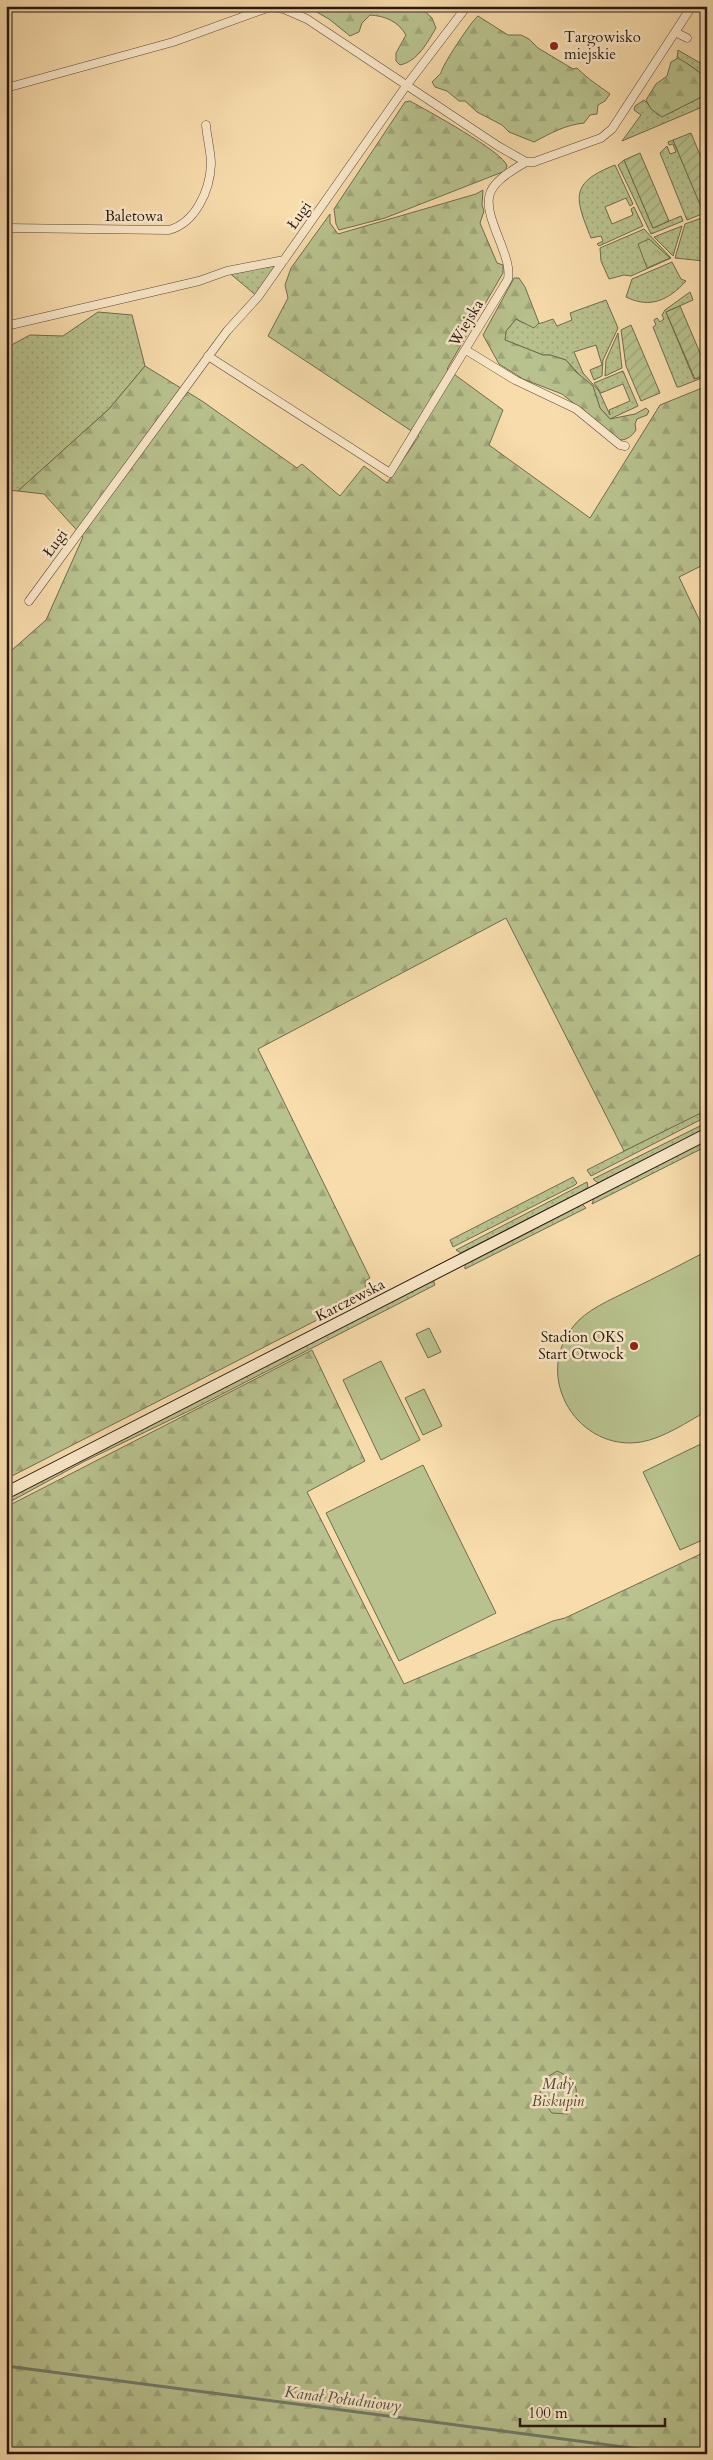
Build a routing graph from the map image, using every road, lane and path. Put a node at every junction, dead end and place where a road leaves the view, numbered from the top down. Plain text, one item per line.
1 (467, 6) edge
2 (692, 6) edge
3 (296, 10) edge
4 (676, 32) junction
5 (686, 38) dead end
6 (406, 86) junction
7 (6, 88) edge
8 (206, 125) dead end
9 (526, 162) junction
10 (6, 228) edge
11 (284, 260) junction
12 (6, 326) edge
13 (466, 350) junction
14 (208, 356) junction
15 (625, 446) dead end
16 (29, 601) dead end
17 (707, 1134) edge
18 (6, 1493) edge

1 - 6 street
2 - 4 street
3 - 6 street
3 - 7 street
4 - 5 street
4 - 9 street
6 - 9 street
6 - 11 street, Ługi
8 - 10 street, Baletowa
9 - 13 street, Wiejska
11 - 12 street
11 - 14 street, Ługi
13 - 14 street, Wiejska
13 - 15 street
14 - 16 street, Ługi
17 - 18 main road, Karczewska

